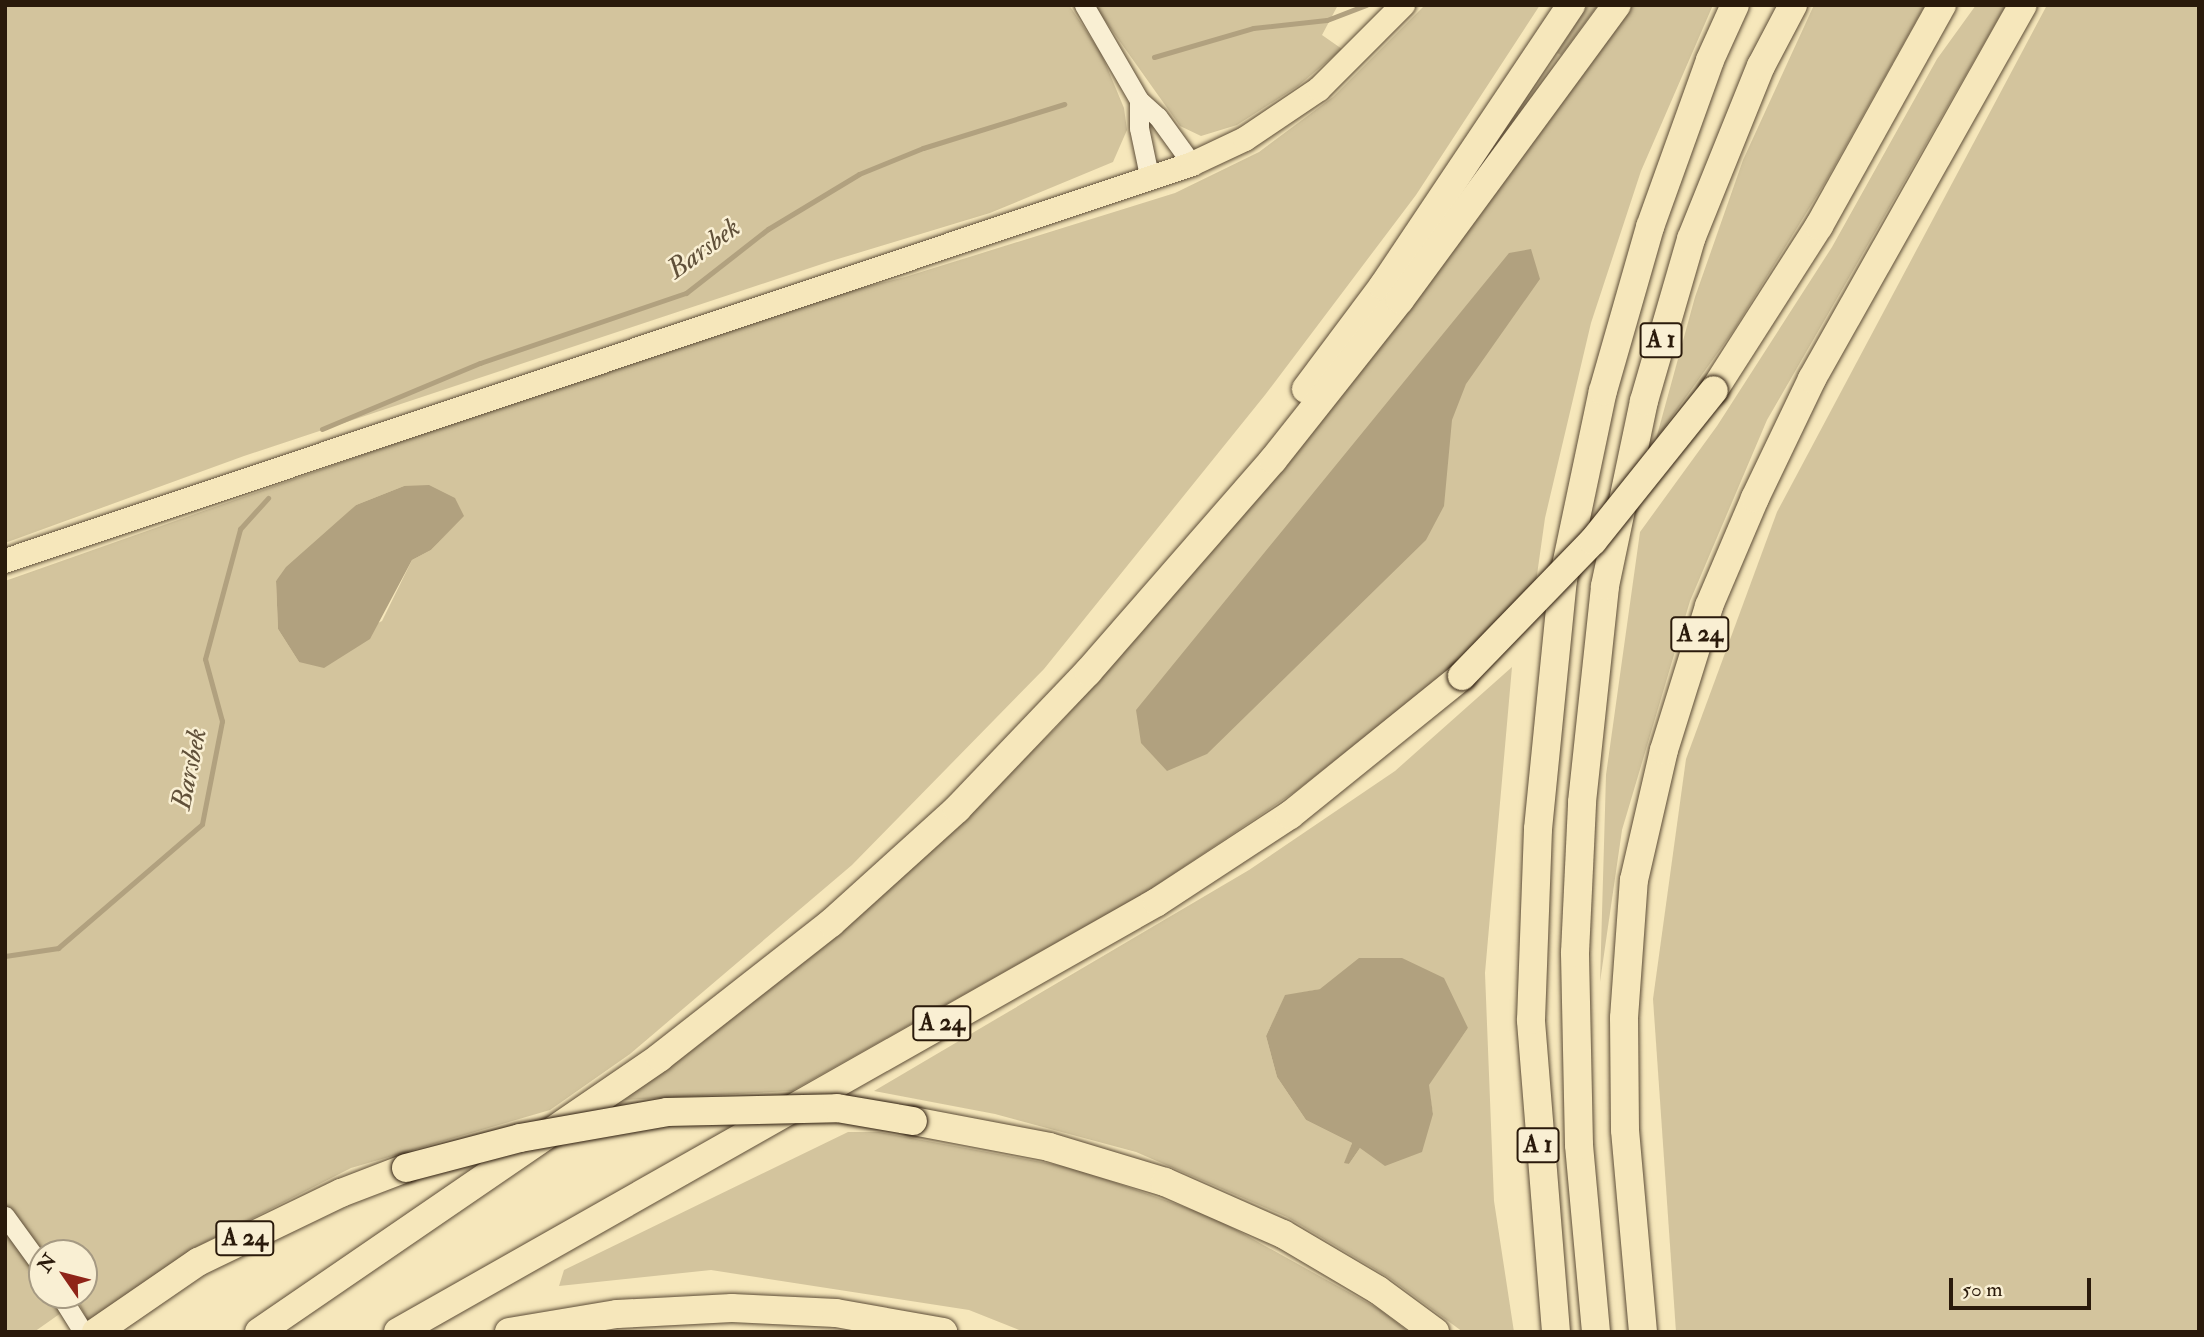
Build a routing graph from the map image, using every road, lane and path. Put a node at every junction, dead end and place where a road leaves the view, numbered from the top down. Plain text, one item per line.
1 (1084, 5) edge
2 (1403, 5) edge
3 (1571, 5) edge
4 (1617, 5) edge
5 (1735, 5) edge
6 (1751, 5) edge
7 (1793, 5) edge
8 (1942, 5) edge
9 (2023, 5) edge
10 (1139, 100) junction
11 (1678, 152) junction
12 (1192, 164) junction
13 (1150, 180) junction
14 (1206, 533) junction
15 (5, 561) edge
16 (5, 1216) edge
17 (28, 1248) edge
18 (69, 1309) edge
19 (83, 1332) edge
20 (96, 1332) edge
21 (259, 1332) edge
22 (398, 1332) edge
23 (509, 1332) edge
24 (943, 1332) edge
25 (1435, 1332) edge
26 (1556, 1332) edge
27 (1596, 1332) edge
28 (1643, 1332) edge

1 - 10 street
2 - 12 main road
3 - 14 highway
4 - 14 highway
5 - 11 highway, A 1
6 - 11 highway, A 1
7 - 27 highway, A 1
8 - 22 highway, A 24, bridge
9 - 28 highway, A 24
10 - 12 street
10 - 13 street
11 - 26 highway, A 1
12 - 13 main road
13 - 15 main road
14 - 21 highway
16 - 17 street
18 - 19 street
20 - 25 highway, A 24, bridge
23 - 24 highway

